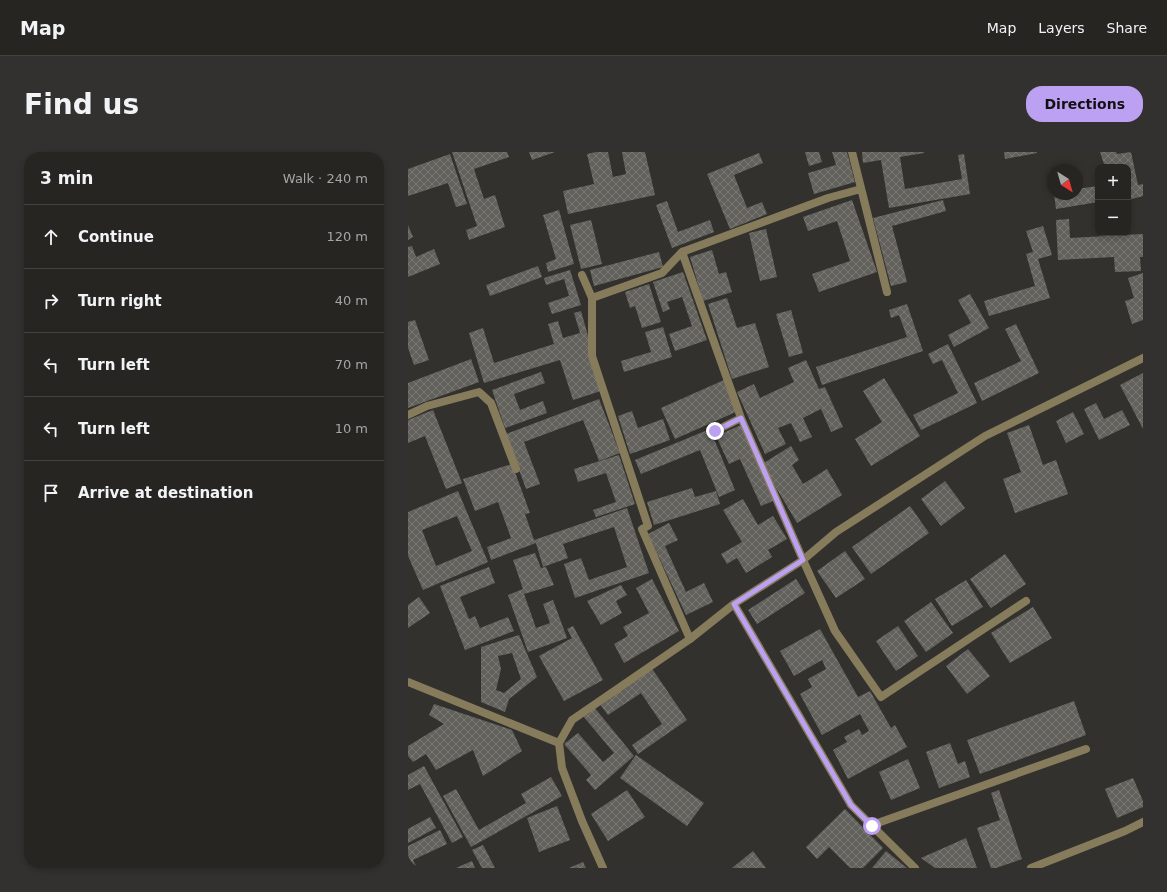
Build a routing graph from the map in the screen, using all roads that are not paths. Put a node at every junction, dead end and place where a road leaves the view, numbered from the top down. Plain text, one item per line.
1 (852, 152) edge
2 (861, 189) junction
3 (682, 252) junction
4 (582, 275) dead end
5 (887, 292) dead end
6 (592, 298) junction
7 (1143, 358) edge
8 (408, 415) edge
9 (741, 418) junction
10 (715, 431) dead end
11 (516, 469) dead end
12 (803, 560) junction
13 (1026, 601) dead end
14 (734, 604) junction
15 (690, 639) junction
16 (409, 684) edge
17 (559, 743) junction
18 (1086, 749) dead end
19 (1143, 822) edge
20 (872, 826) junction
21 (603, 868) edge
22 (915, 868) edge
23 (1031, 868) edge

1 - 2 street
2 - 3 street
2 - 5 street
3 - 6 street
3 - 9 street
4 - 6 street
6 - 15 street
7 - 12 street
8 - 11 street
9 - 10 street
9 - 12 street
12 - 13 street
12 - 14 street
14 - 15 street
14 - 20 street
15 - 17 street
16 - 17 street
17 - 21 street
18 - 20 street
19 - 23 street
20 - 22 street

